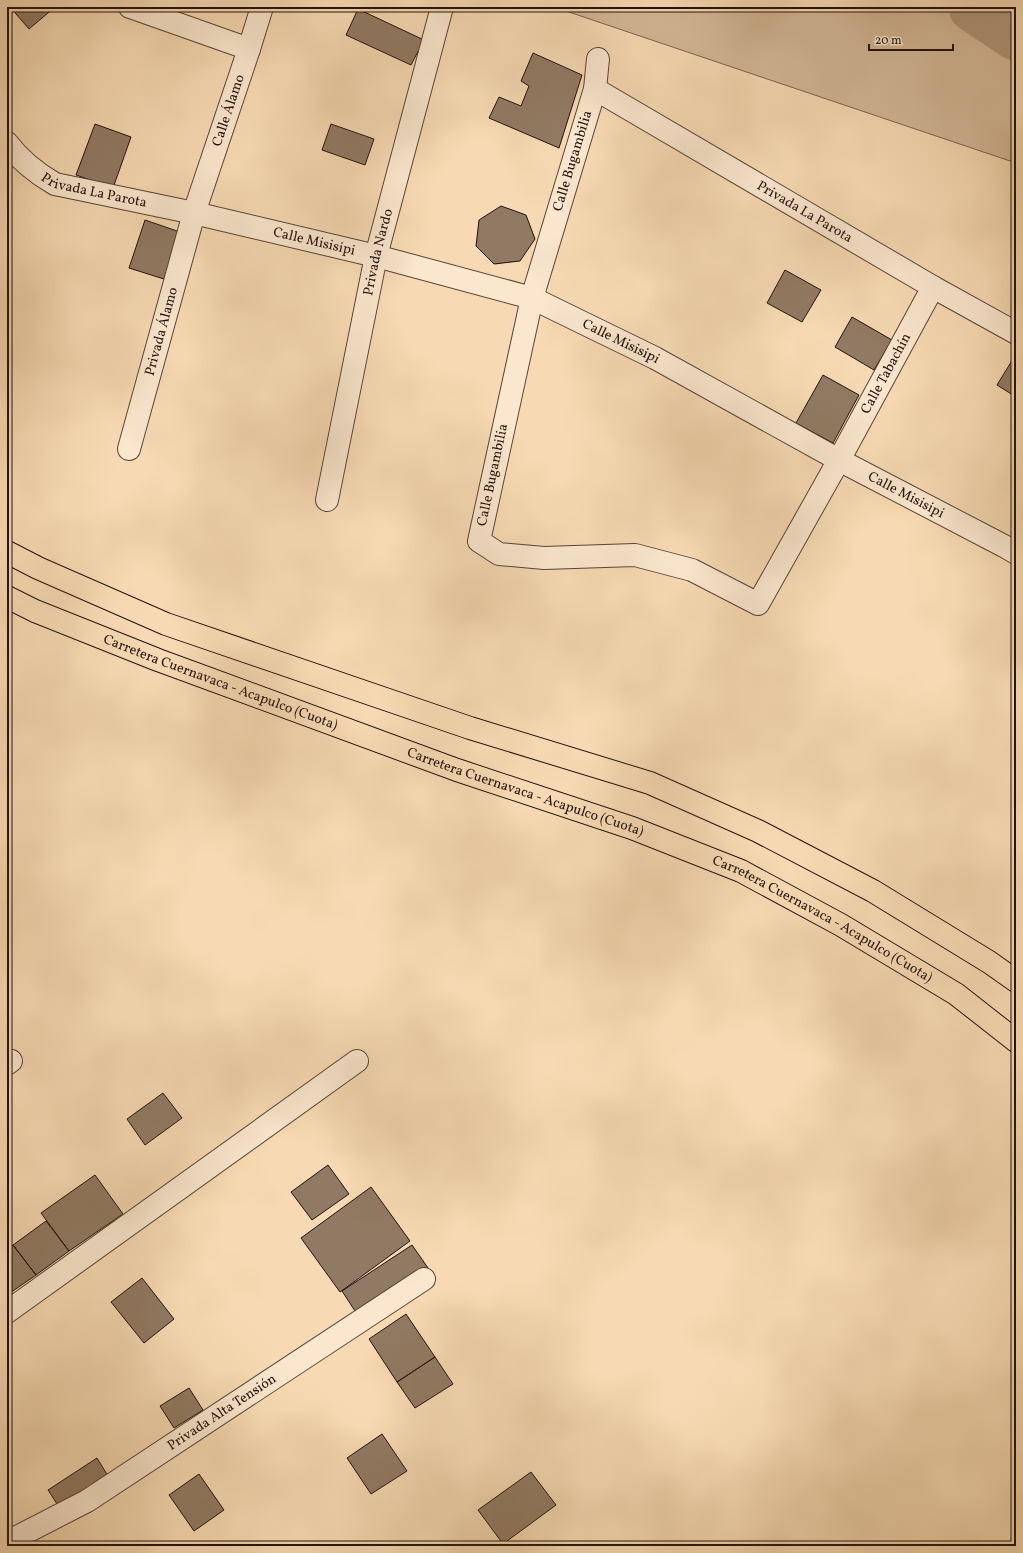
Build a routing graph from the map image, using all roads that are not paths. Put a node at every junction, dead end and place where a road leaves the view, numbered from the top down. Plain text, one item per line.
1 (130, 7) edge
2 (262, 7) edge
3 (442, 7) edge
4 (249, 49) junction
5 (598, 59) dead end
6 (595, 89) junction
7 (7, 143) edge
8 (194, 213) junction
9 (376, 256) junction
10 (933, 287) junction
11 (532, 298) junction
12 (1016, 333) edge
13 (129, 449) dead end
14 (839, 460) junction
15 (326, 500) dead end
16 (7, 552) edge
17 (1016, 553) edge
18 (7, 597) edge
19 (1016, 981) edge
20 (1016, 1041) edge
21 (357, 1061) dead end
22 (424, 1279) dead end
23 (7, 1312) edge
24 (10, 1535) edge

1 - 4 street
2 - 4 street, Calle Álamo
3 - 9 street, Privada Nardo
4 - 8 street, Calle Álamo
5 - 6 street, Calle Bugambilia
6 - 10 street, Privada La Parota
6 - 11 street, Calle Bugambilia
7 - 8 street, Privada La Parota
8 - 9 street, Calle Misisipi
8 - 13 street, Privada Álamo
9 - 11 street, Calle Misisipi
9 - 15 street, Privada Nardo
10 - 12 street, Privada La Parota
10 - 14 street, Calle Tabachín
11 - 14 street, Calle Misisipi
11 - 14 street, Calle Bugambilia
14 - 17 street, Calle Misisipi
16 - 19 highway
18 - 20 highway, Carretera Cuernavaca - Acapulco (Cuota)
21 - 23 street
22 - 24 street, Privada Alta Tensión

